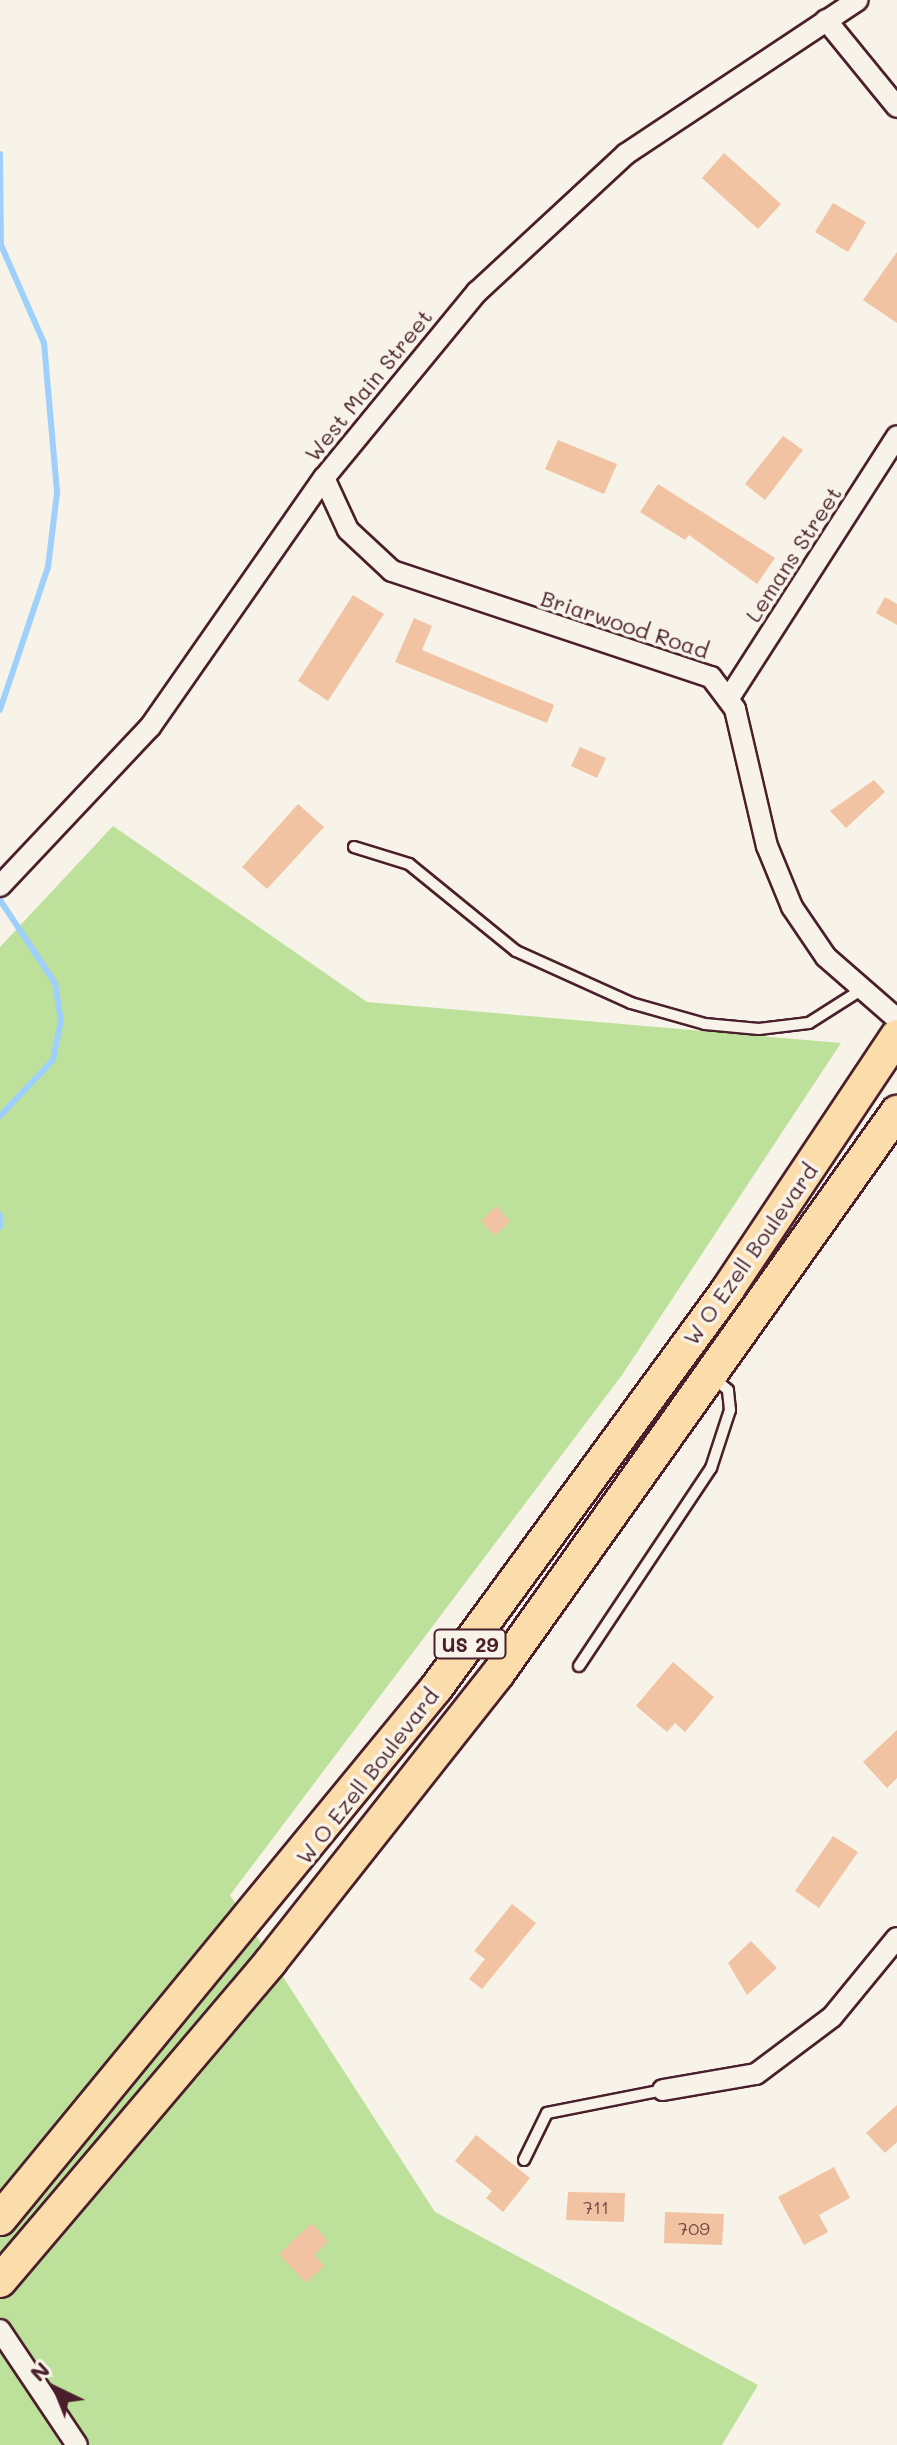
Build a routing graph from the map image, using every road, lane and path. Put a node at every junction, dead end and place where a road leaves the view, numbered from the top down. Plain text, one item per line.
1 (858, 0) edge
2 (826, 20) junction
3 (897, 107) edge
4 (897, 436) edge
5 (324, 478) junction
6 (729, 698) junction
7 (354, 847) dead end
8 (0, 886) edge
9 (861, 990) junction
10 (897, 1019) edge
11 (897, 1036) edge
12 (897, 1112) edge
13 (684, 1350) junction
14 (716, 1373) junction
15 (579, 1666) dead end
16 (897, 1938) edge
17 (184, 2002) junction
18 (216, 2027) junction
19 (663, 2090) joint
20 (524, 2160) dead end
21 (0, 2219) edge
22 (0, 2281) edge
23 (0, 2330) edge
24 (77, 2445) edge

1 - 2 street, West Main Street
2 - 3 street
2 - 5 street, West Main Street
4 - 6 street, Lemans Street
5 - 6 street, Briarwood Road
5 - 8 street, West Main Street
6 - 9 street
7 - 9 lane
9 - 10 street
11 - 13 main road, W O Ezell Boulevard / US 29
12 - 14 main road, W O Ezell Boulevard / US 29
13 - 14 main road
13 - 17 main road, W O Ezell Boulevard / US 29
14 - 15 lane
14 - 18 main road, W O Ezell Boulevard / US 29
16 - 19 street
17 - 18 main road
17 - 21 main road, W O Ezell Boulevard / US 29
18 - 22 main road, W O Ezell Boulevard / US 29
19 - 20 lane
23 - 24 street

